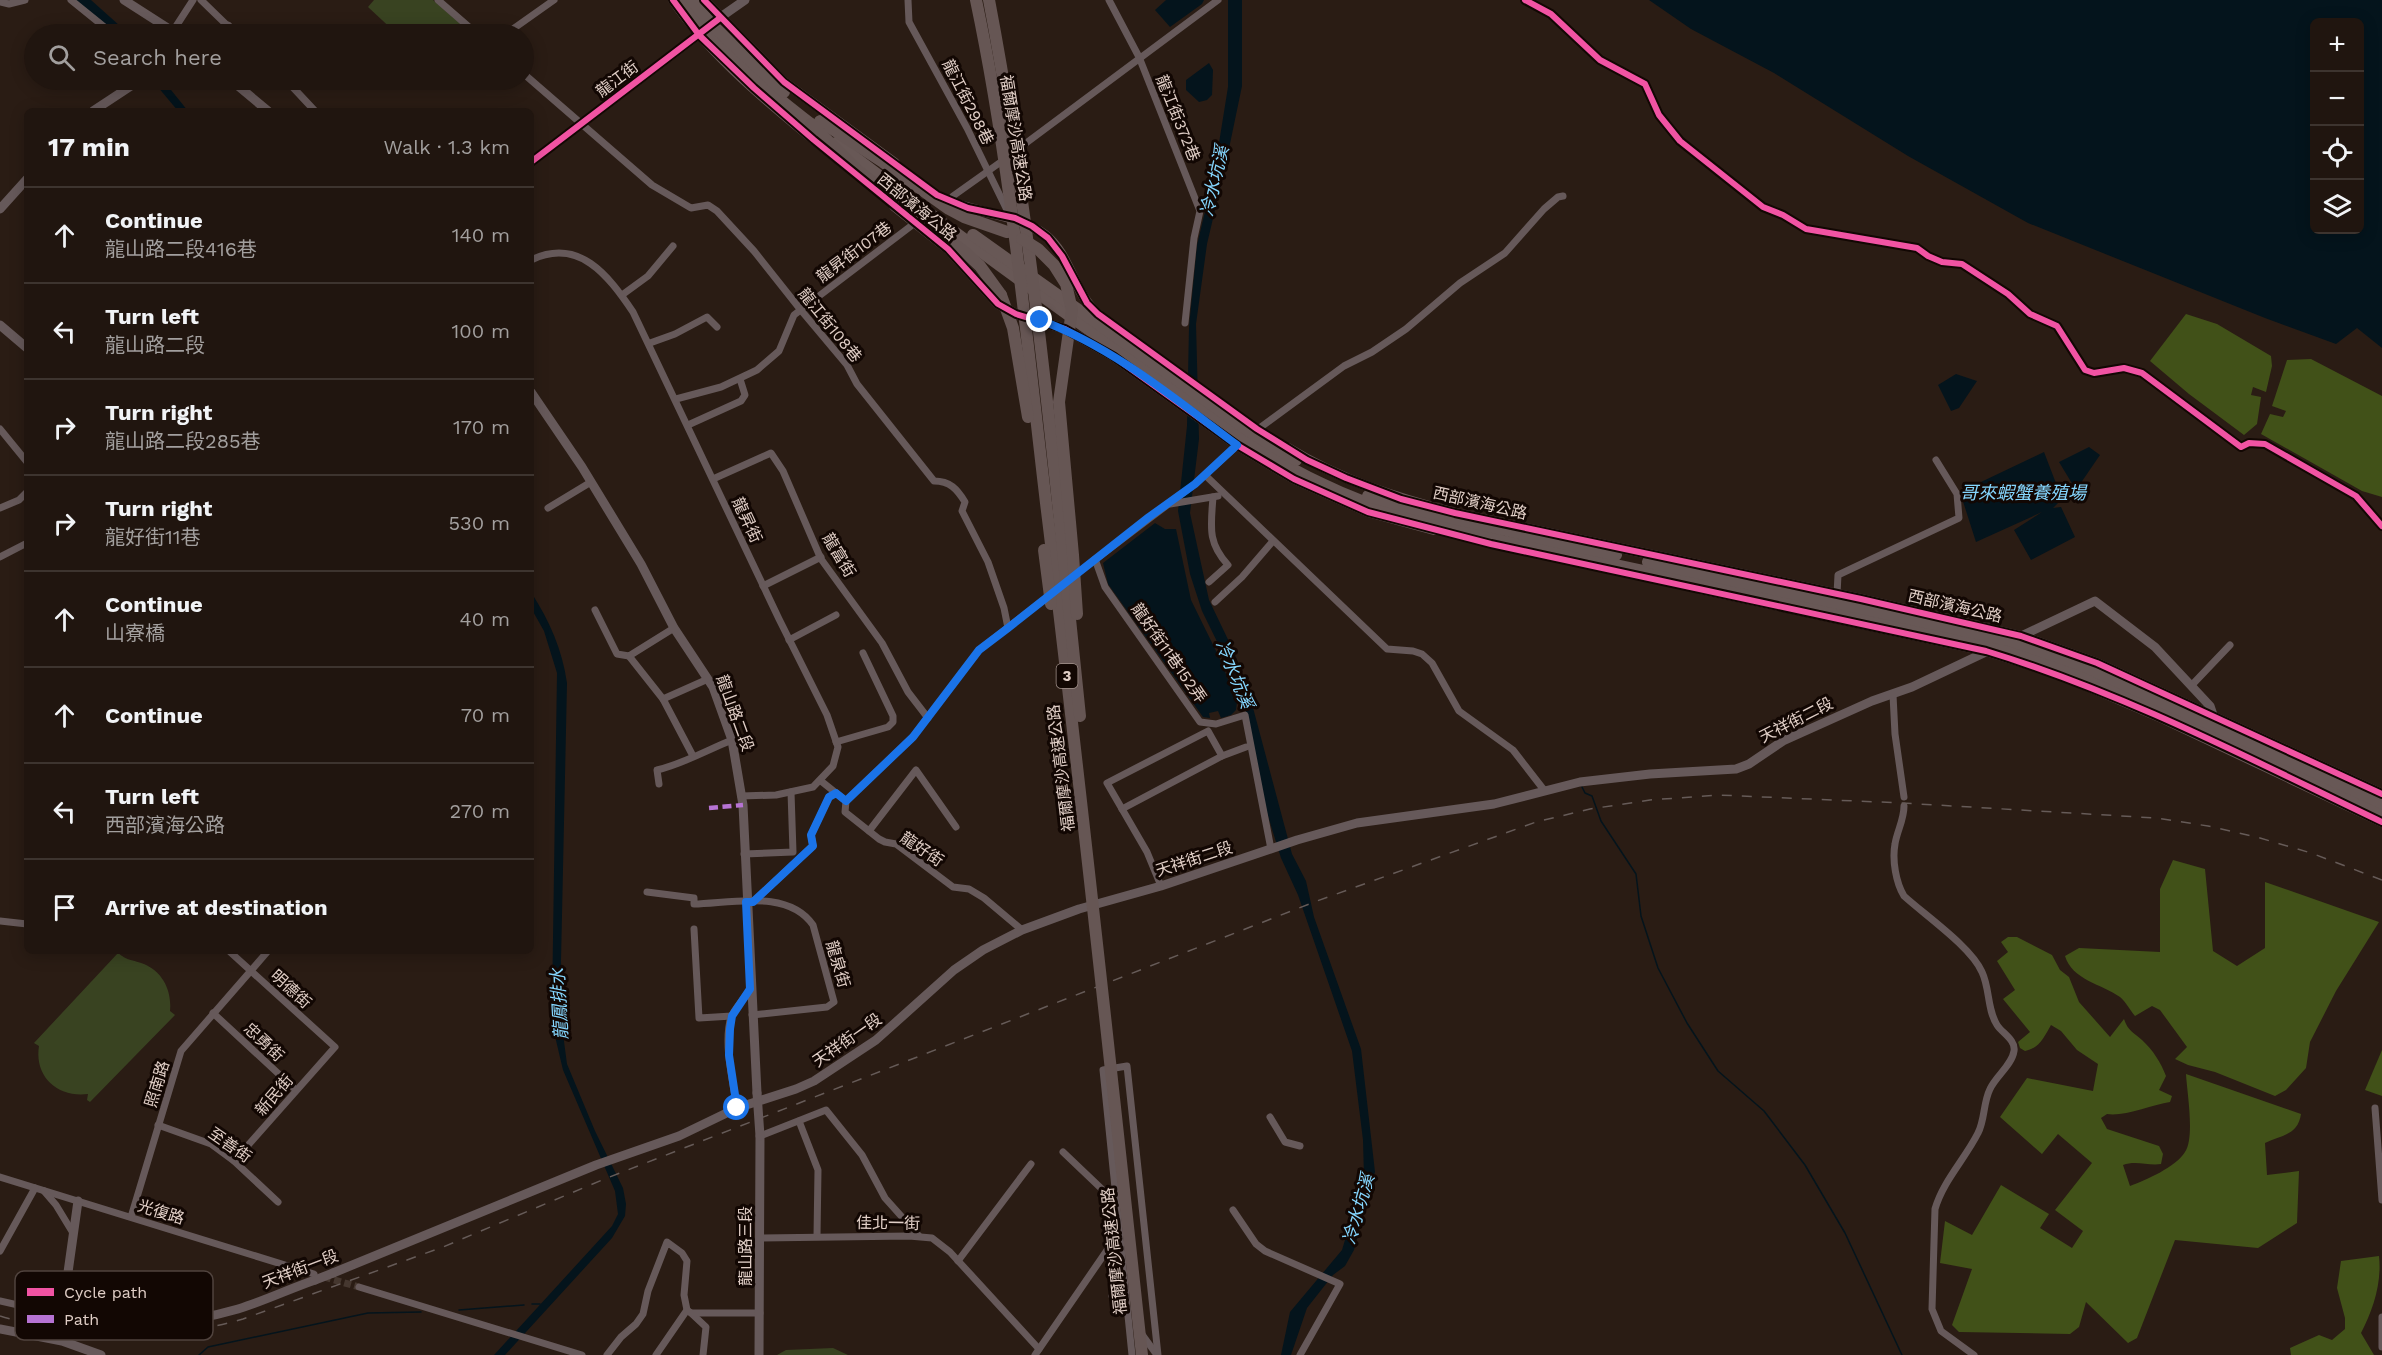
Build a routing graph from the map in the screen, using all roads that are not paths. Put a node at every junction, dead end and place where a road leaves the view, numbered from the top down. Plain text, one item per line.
1 (25, 0) edge
2 (71, 0) edge
3 (124, 0) edge
4 (193, 0) edge
5 (201, 0) edge
6 (438, 0) edge
7 (554, 0) edge
8 (673, 0) edge
9 (682, 0) edge
10 (692, 0) edge
11 (704, 0) edge
12 (745, 0) edge
13 (908, 0) edge
14 (976, 0) edge
15 (989, 0) edge
16 (1109, 0) edge
17 (1218, 0) edge
18 (0, 3) edge
19 (101, 24) edge
20 (161, 24) edge
21 (180, 24) edge
22 (226, 24) edge
23 (466, 24) edge
24 (520, 24) edge
25 (709, 27) junction
26 (1139, 57) junction
27 (534, 83) edge
28 (125, 90) edge
29 (243, 90) edge
30 (295, 90) edge
31 (98, 108) edge
32 (264, 108) edge
33 (312, 108) edge
34 (820, 120) junction
35 (581, 123) junction
36 (534, 160) edge
37 (988, 172) junction
38 (24, 182) edge
39 (953, 196) dead end
40 (1563, 196) dead end
41 (0, 210) edge
42 (1008, 216) junction
43 (911, 226) dead end
44 (673, 246) dead end
45 (534, 258) edge
46 (622, 295) junction
47 (800, 309) junction
48 (1185, 323) dead end
49 (0, 325) edge
50 (717, 327) dead end
51 (650, 344) junction
52 (24, 345) edge
53 (740, 379) junction
54 (1177, 387) junction
55 (534, 396) edge
56 (675, 399) junction
57 (1205, 407) junction
58 (688, 425) junction
59 (0, 429) edge
60 (1248, 436) junction
61 (24, 458) edge
62 (1936, 460) dead end
63 (1205, 475) junction
64 (713, 479) junction
65 (591, 482) junction
66 (1224, 494) junction
67 (24, 495) edge
68 (1214, 497) junction
69 (1173, 502) junction
70 (0, 508) edge
71 (548, 508) dead end
72 (1273, 541) junction
73 (24, 545) edge
74 (0, 557) edge
75 (820, 558) junction
76 (1095, 560) junction
77 (1687, 562) junction
78 (1623, 565) junction
79 (1209, 582) dead end
80 (763, 585) junction
81 (1770, 587) junction
82 (1722, 594) junction
83 (1837, 594) junction
84 (1215, 602) dead end
85 (595, 610) dead end
86 (836, 615) dead end
87 (674, 628) junction
88 (1008, 628) junction
89 (2016, 638) junction
90 (789, 640) junction
91 (2230, 645) dead end
92 (1073, 648) junction
93 (1992, 649) junction
94 (863, 653) dead end
95 (629, 656) junction
96 (708, 679) junction
97 (2191, 686) junction
98 (1893, 695) junction
99 (663, 699) junction
100 (2212, 716) junction
101 (928, 718) junction
102 (732, 740) junction
103 (836, 742) junction
104 (1246, 747) dead end
105 (693, 756) junction
106 (1222, 756) junction
107 (2307, 760) junction
108 (820, 781) junction
109 (659, 784) dead end
110 (1080, 785) junction
111 (1544, 790) junction
112 (2356, 791) junction
113 (790, 792) junction
114 (836, 793) junction
115 (2382, 794) edge
116 (741, 796) junction
117 (1904, 797) dead end
118 (846, 801) junction
119 (2382, 803) edge
120 (1904, 806) dead end
121 (1122, 809) junction
122 (2382, 813) edge
123 (2382, 822) edge
124 (956, 827) dead end
125 (869, 831) junction
126 (1274, 848) junction
127 (744, 854) junction
128 (1161, 886) junction
129 (647, 892) dead end
130 (750, 902) junction
131 (1079, 909) joint
132 (0, 921) edge
133 (24, 924) edge
134 (694, 929) dead end
135 (1022, 930) junction
136 (232, 954) edge
137 (265, 954) edge
138 (250, 971) junction
139 (750, 989) junction
140 (213, 1013) junction
141 (752, 1015) junction
142 (732, 1016) junction
143 (335, 1047) joint
144 (296, 1090) junction
145 (757, 1093) joint
146 (737, 1108) junction
147 (2374, 1108) dead end
148 (1270, 1118) dead end
149 (799, 1121) junction
150 (159, 1125) junction
151 (760, 1136) junction
152 (1300, 1146) dead end
153 (1135, 1148) junction
154 (1111, 1151) junction
155 (1063, 1152) dead end
156 (234, 1161) junction
157 (1031, 1164) dead end
158 (0, 1178) edge
159 (35, 1188) junction
160 (44, 1191) junction
161 (2382, 1200) edge
162 (78, 1201) junction
163 (278, 1203) dead end
164 (1233, 1210) dead end
165 (131, 1217) junction
166 (73, 1233) junction
167 (817, 1236) junction
168 (919, 1236) junction
169 (1145, 1237) junction
170 (760, 1238) junction
171 (1120, 1242) junction
172 (0, 1251) edge
173 (958, 1261) junction
174 (68, 1271) edge
175 (315, 1277) junction
176 (359, 1287) tunnel mouth
177 (1112, 1296) dead end
178 (0, 1301) edge
179 (15, 1304) edge
180 (689, 1311) junction
181 (1127, 1312) junction
182 (213, 1313) edge
183 (760, 1313) junction
184 (2382, 1317) edge
185 (0, 1329) edge
186 (15, 1332) edge
187 (56, 1340) edge
188 (2382, 1347) edge
189 (1037, 1352) edge
190 (100, 1355) edge
191 (582, 1355) edge
192 (608, 1355) edge
193 (656, 1355) edge
194 (703, 1355) edge
195 (759, 1355) edge
196 (1132, 1355) edge
197 (1142, 1355) edge
198 (1150, 1355) edge
199 (1158, 1355) edge
200 (1300, 1355) edge
201 (1974, 1355) edge

1 - 18 street
2 - 19 street
3 - 20 street
4 - 21 street
5 - 22 street
6 - 23 street
7 - 24 street
8 - 25 main road, 西部濱海公路
9 - 25 highway
10 - 25 highway
11 - 25 main road, 西部濱海公路
12 - 25 street, 龍江街
13 - 37 street, 龍江街298巷
14 - 110 highway, 福爾摩沙高速公路 / 3, bridge
15 - 92 highway, 福爾摩沙高速公路 / 3, bridge
16 - 26 street, 龍江街372巷
17 - 26 street
25 - 34 main road, 西部濱海公路
25 - 34 highway
25 - 35 street, 龍江街
25 - 54 main road, 西部濱海公路
26 - 37 street
26 - 48 street, 龍江街372巷
27 - 35 street, 龍江街108巷
28 - 31 street
29 - 32 street
30 - 33 street
34 - 42 main road, 西部濱海公路
34 - 54 highway
34 - 92 highway, bridge
34 - 110 highway, bridge
35 - 36 street, 龍江街
35 - 47 street, 龍江街108巷
37 - 39 street
37 - 42 street, 龍江街298巷
38 - 41 street
40 - 60 street
42 - 54 main road, 西部濱海公路
43 - 47 street, 龍昇街107巷
44 - 46 street
45 - 46 street, 龍昇街
46 - 51 street, 龍昇街
47 - 53 street, 龍昇街107巷
47 - 88 street, 龍江街108巷
49 - 52 street
50 - 51 street
51 - 56 street, 龍昇街
53 - 56 street, 龍昇街107巷
53 - 58 street
54 - 57 highway
54 - 57 main road, 西部濱海公路
55 - 65 street, 龍山路二段
56 - 58 street, 龍昇街
57 - 60 highway
57 - 60 main road, 西部濱海公路
58 - 64 street, 龍昇街
59 - 61 street
60 - 63 street
60 - 77 main road, 西部濱海公路
60 - 78 highway
60 - 81 highway
60 - 82 main road, 西部濱海公路
62 - 83 street
63 - 66 street
63 - 69 street
64 - 75 street, 龍富街
64 - 80 street, 龍昇街
65 - 71 street
65 - 87 street, 龍山路二段
66 - 68 street
66 - 72 street
67 - 70 street
68 - 69 street
68 - 79 street
69 - 76 street
72 - 84 street
72 - 111 street
73 - 74 street
75 - 80 street
75 - 101 street, 龍富街
76 - 88 street
76 - 126 street, 龍好街11巷152弄
77 - 81 highway
77 - 83 main road, 西部濱海公路
78 - 82 highway
78 - 93 highway
80 - 90 street, 龍昇街
81 - 89 highway
82 - 93 main road, 西部濱海公路
83 - 89 main road, 西部濱海公路
85 - 95 street
86 - 90 street
87 - 95 street
87 - 96 street, 龍山路二段
88 - 101 street
89 - 93 street, 天祥街二段
89 - 97 street, 天祥街二段
89 - 100 main road, 西部濱海公路
89 - 112 highway
90 - 103 street, 龍昇街
91 - 97 street
92 - 198 highway, 福爾摩沙高速公路 / 3, bridge
93 - 98 street, 天祥街二段
93 - 122 highway
93 - 123 main road, 西部濱海公路
94 - 103 street
95 - 99 street
96 - 99 street
96 - 102 street, 龍山路二段
97 - 100 street, 天祥街二段
98 - 111 street, 天祥街二段
98 - 117 street
99 - 105 street
100 - 107 main road, 西部濱海公路
101 - 118 street
102 - 105 street
102 - 116 street, 龍山路二段
103 - 108 street
104 - 106 street
105 - 109 street
106 - 121 street
106 - 121 street
107 - 112 highway
107 - 115 main road, 西部濱海公路
108 - 113 street
108 - 114 street, 龍好街
110 - 197 highway, 福爾摩沙高速公路 / 3, bridge
111 - 126 street, 天祥街二段
112 - 119 highway
113 - 116 street
113 - 127 street
114 - 118 street, 龍好街
114 - 130 street
116 - 127 street, 龍山路二段
118 - 125 street, 龍好街
120 - 201 street
121 - 128 street
124 - 125 street
125 - 135 street, 龍好街
126 - 128 street, 天祥街二段
127 - 130 street, 龍山路二段
128 - 131 street, 天祥街二段
129 - 130 street
130 - 139 street, 龍山路二段
130 - 141 street, 龍泉街
131 - 135 street, 天祥街一段
132 - 133 street
134 - 142 street
135 - 146 street, 天祥街一段
136 - 138 street, 明德街
137 - 138 street, 照南路
138 - 140 street, 照南路
138 - 143 street, 明德街
139 - 141 street, 龍山路二段
139 - 142 street
140 - 144 street, 忠勇街
140 - 150 street, 照南路
141 - 145 street, 龍山路二段
142 - 146 street
143 - 144 street, 新民街
144 - 156 street, 新民街
145 - 151 street, 龍山路三段, bridge
146 - 175 street, 天祥街一段, bridge
147 - 161 street
148 - 152 street
149 - 151 street
149 - 167 street
149 - 168 street
150 - 156 street, 至善街
150 - 165 street, 照南路
151 - 170 street, 龍山路三段
153 - 154 street
153 - 154 street
153 - 169 street
154 - 171 street
155 - 189 street
156 - 163 street, 至善街
157 - 173 street
158 - 159 street, 光復路
159 - 160 street, 光復路
159 - 172 street
160 - 162 street, 光復路
160 - 166 street
162 - 165 street, 光復路
162 - 166 street
164 - 200 street
165 - 175 street, 光復路
166 - 174 street
167 - 168 street, 佳北一街
167 - 170 street, 佳北一街
168 - 173 street, 佳北一街
169 - 171 street
169 - 199 street
170 - 183 street, 龍山路三段
171 - 181 street
173 - 189 street, 佳北一街
175 - 182 street, 天祥街一段
176 - 191 street
177 - 181 street
178 - 179 street, 天祥街一段
180 - 183 street
180 - 192 street
180 - 193 street
180 - 194 street
181 - 196 street
181 - 199 street
183 - 195 street, 龍山路三段
184 - 188 street
185 - 186 street
187 - 190 street

